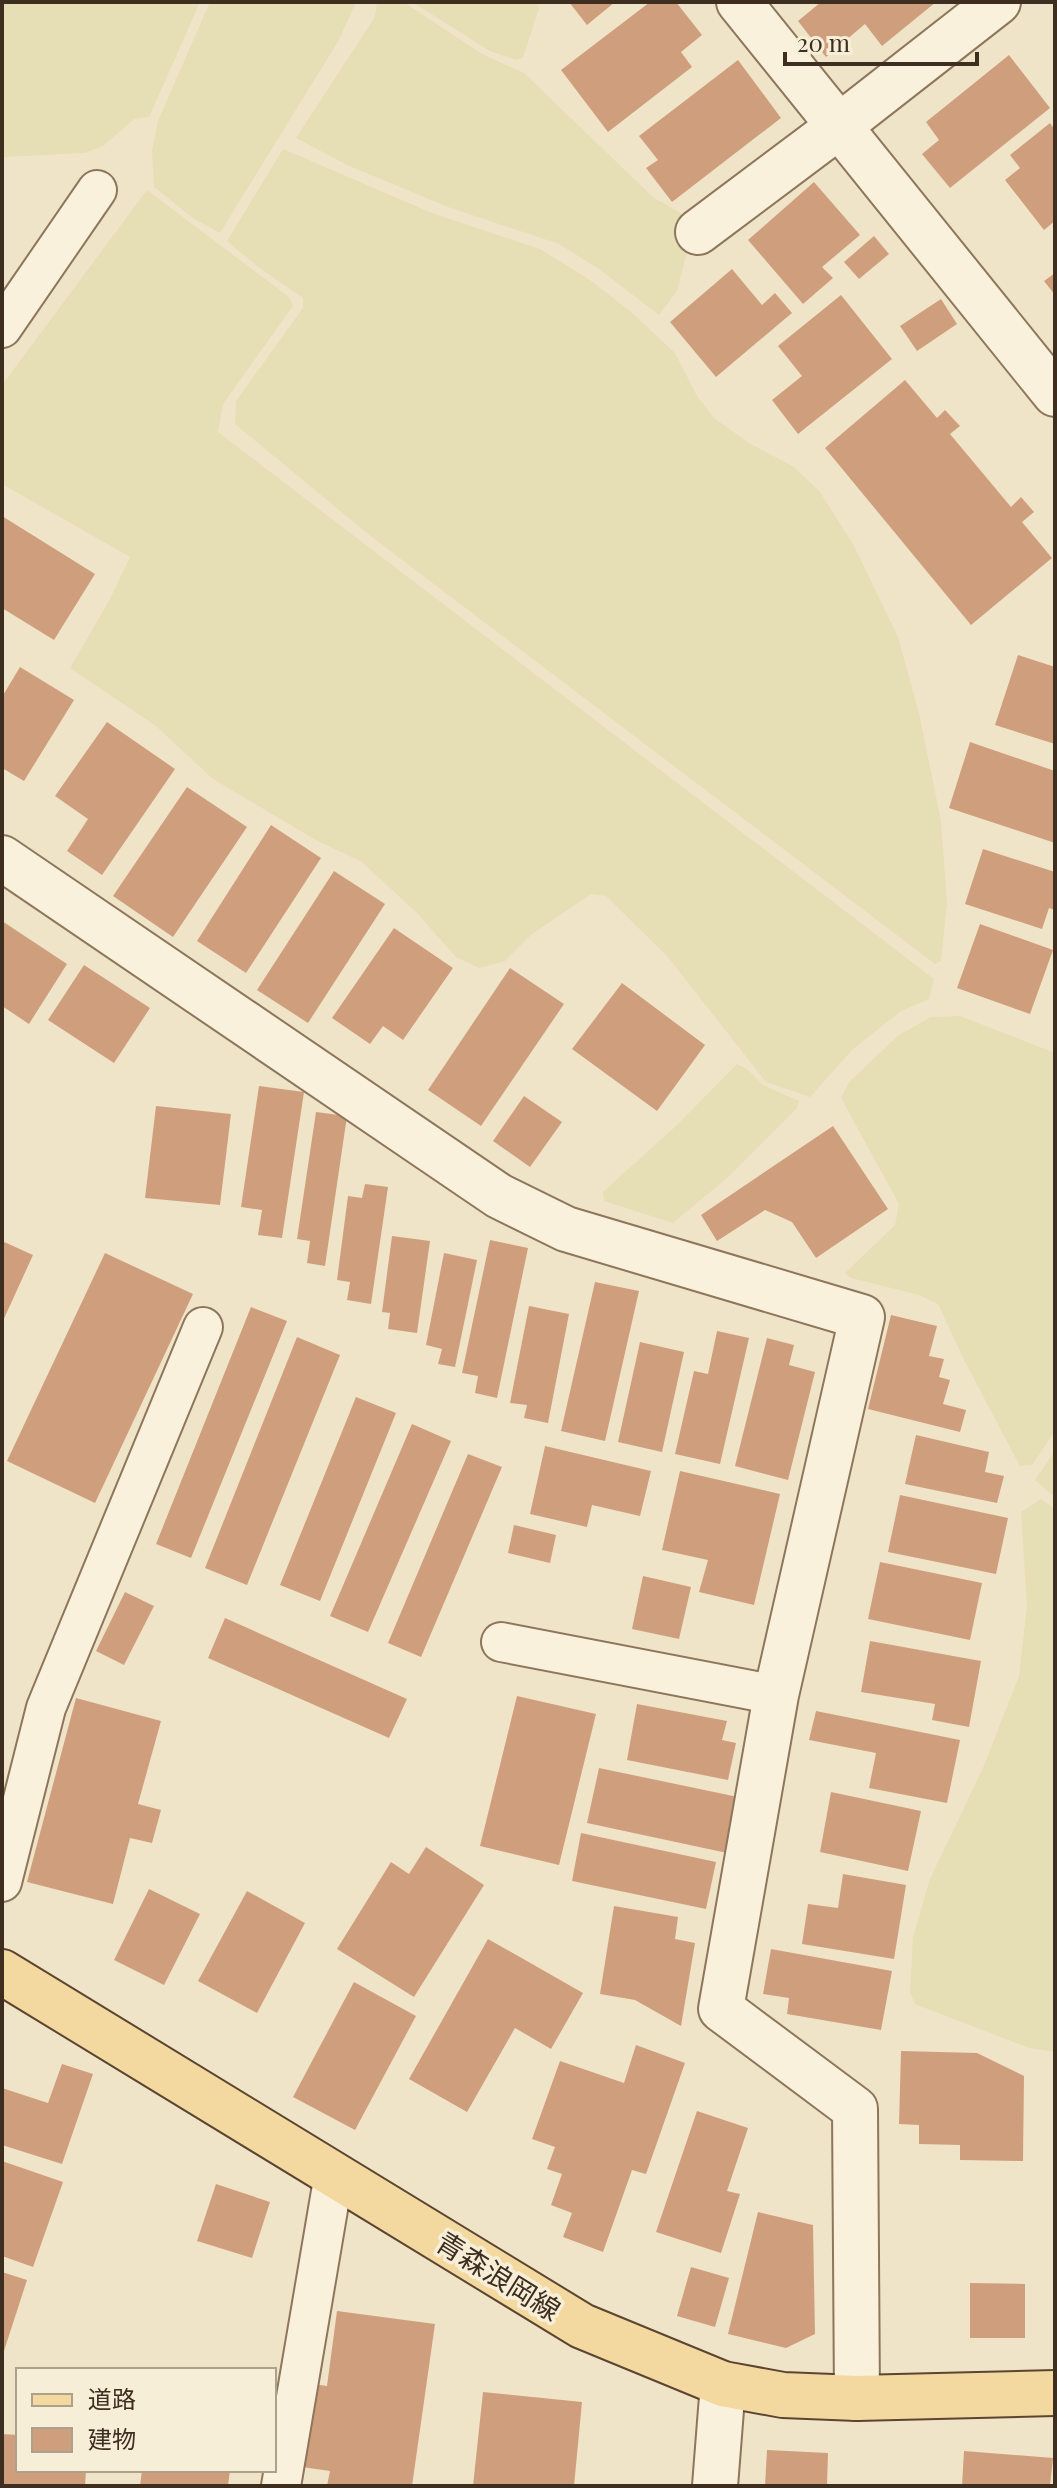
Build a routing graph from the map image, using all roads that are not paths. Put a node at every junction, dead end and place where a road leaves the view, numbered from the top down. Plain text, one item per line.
1 (739, 2) edge
2 (998, 2) edge
3 (838, 127) junction
4 (97, 190) dead end
5 (698, 232) dead end
6 (2, 328) edge
7 (1055, 394) edge
8 (2, 858) edge
9 (203, 1327) dead end
10 (501, 1642) dead end
11 (776, 1695) junction
12 (2, 1882) edge
13 (4, 1979) edge
14 (334, 2174) junction
15 (723, 2384) junction
16 (1055, 2393) edge
17 (857, 2398) junction
18 (281, 2486) edge
19 (715, 2486) edge

1 - 3 street
2 - 3 street
3 - 5 street
3 - 7 street
4 - 6 lane
8 - 11 street
9 - 12 lane
10 - 11 lane
11 - 17 street
13 - 14 main road, 青森浪岡線
14 - 15 main road, 青森浪岡線
14 - 18 lane
15 - 17 main road, 青森浪岡線
15 - 19 street
16 - 17 main road, 青森浪岡線

